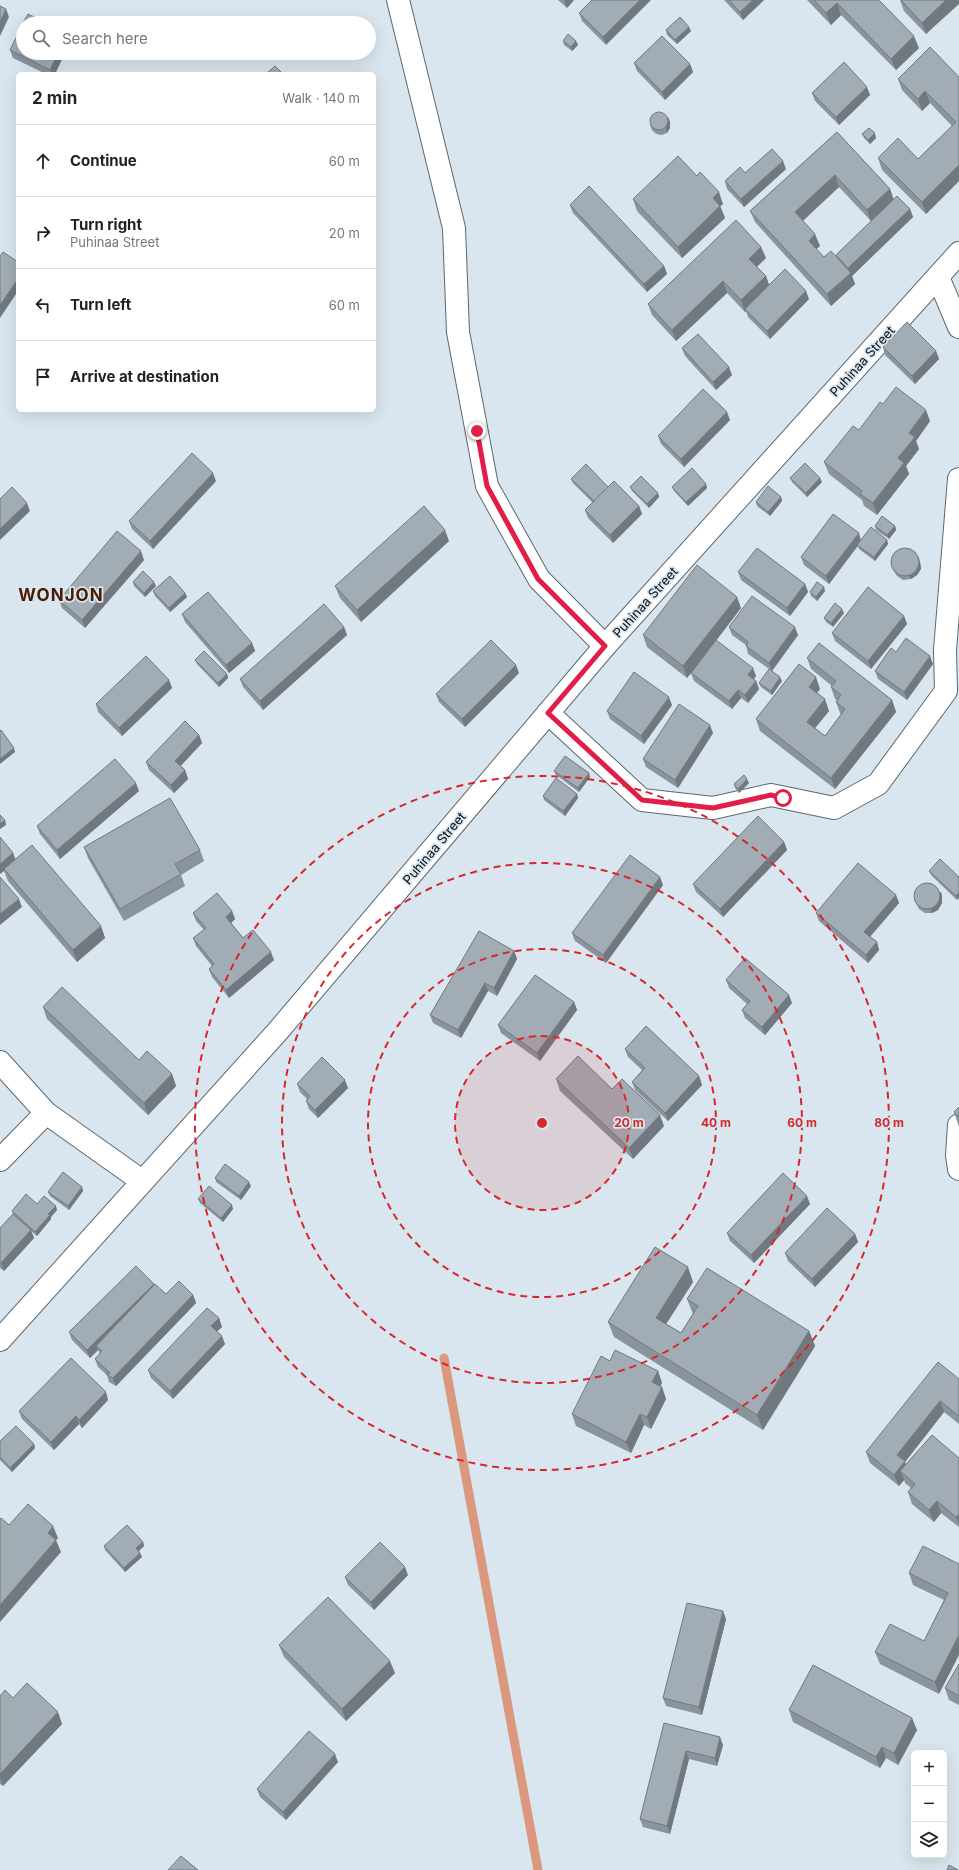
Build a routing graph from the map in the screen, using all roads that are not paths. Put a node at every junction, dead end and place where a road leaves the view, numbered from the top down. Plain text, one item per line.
1 (398, 0) edge
2 (959, 254) edge
3 (938, 277) junction
4 (959, 327) edge
5 (958, 490) edge
6 (605, 646) junction
7 (952, 697) edge
8 (548, 713) junction
9 (0, 1062) edge
10 (46, 1113) junction
11 (959, 1126) edge
12 (0, 1160) edge
13 (959, 1169) edge
14 (142, 1181) junction
15 (0, 1340) edge

1 - 6 street
2 - 3 street, Puhinaa Street
3 - 4 street
3 - 6 street, Puhinaa Street
5 - 7 street
6 - 8 street, Puhinaa Street
7 - 8 street
8 - 14 street, Puhinaa Street
9 - 10 street
10 - 12 street
10 - 14 street
11 - 13 street
14 - 15 street, Puhinaa Street

